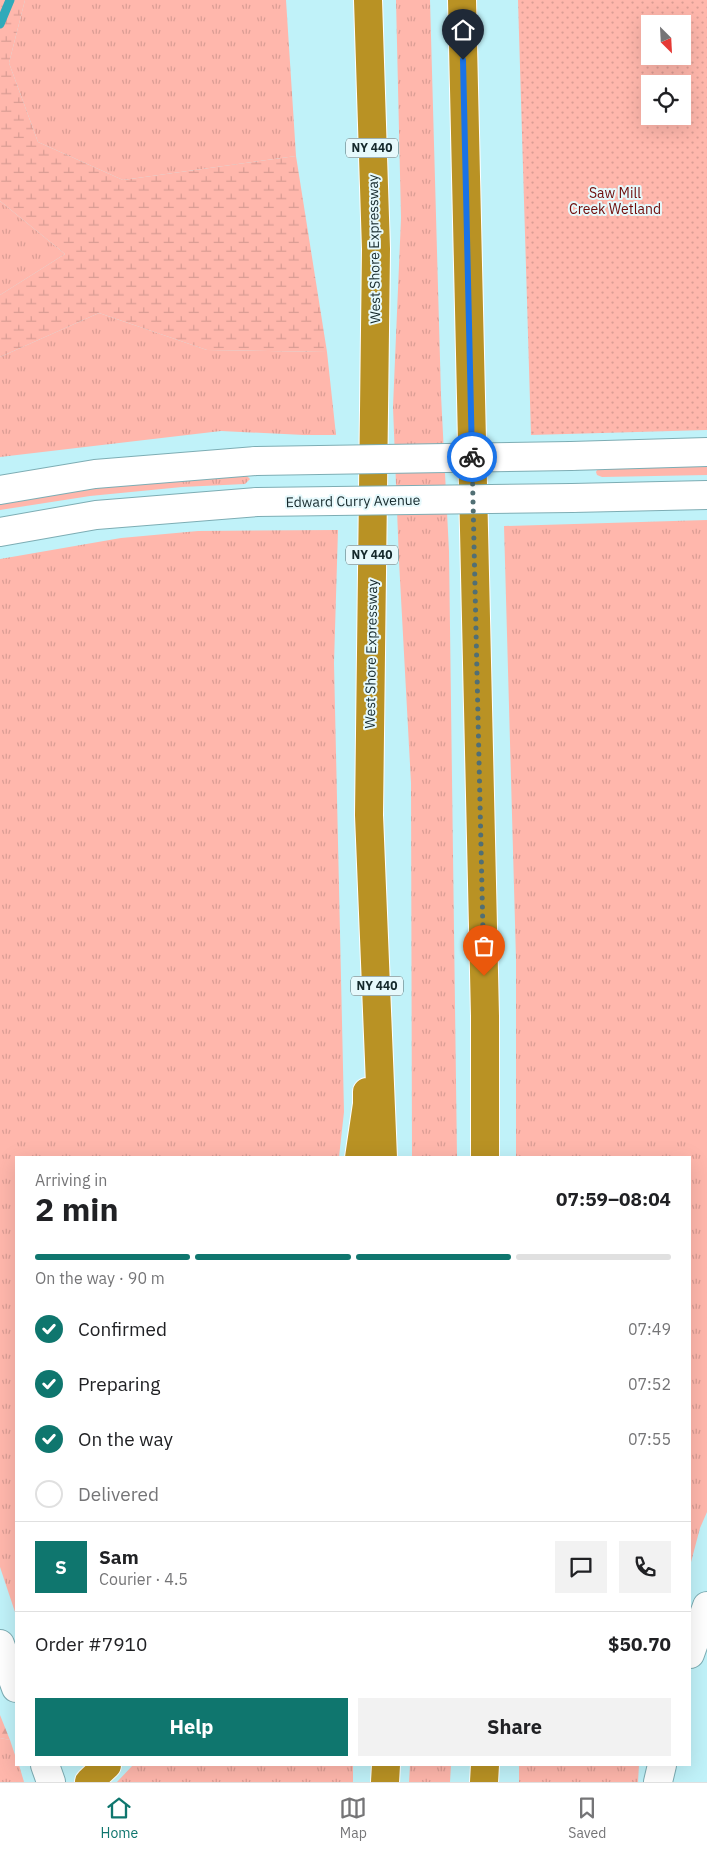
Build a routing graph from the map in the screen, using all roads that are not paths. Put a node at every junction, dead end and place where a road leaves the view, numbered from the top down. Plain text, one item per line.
1 (368, 0) edge
2 (462, 0) edge
3 (707, 452) edge
4 (0, 490) edge
5 (707, 495) edge
6 (0, 532) edge
7 (369, 815) junction
8 (359, 1156) edge
9 (383, 1156) edge
10 (485, 1156) edge
11 (707, 1606) edge
12 (0, 1644) edge
13 (691, 1651) edge
14 (15, 1685) edge
15 (45, 1766) edge
16 (106, 1766) edge
17 (386, 1766) edge
18 (485, 1766) edge
19 (662, 1766) edge
20 (51, 1782) edge
21 (90, 1782) edge
22 (385, 1782) edge
23 (484, 1782) edge
24 (658, 1782) edge

1 - 7 highway, West Shore Expressway / NY 440
2 - 10 highway
3 - 4 street, bridge
5 - 6 street, Edward Curry Avenue, bridge
7 - 8 highway
7 - 9 highway, West Shore Expressway / NY 440
11 - 13 street
12 - 14 street
15 - 20 street
16 - 21 highway
17 - 22 highway
18 - 23 highway
19 - 24 street

